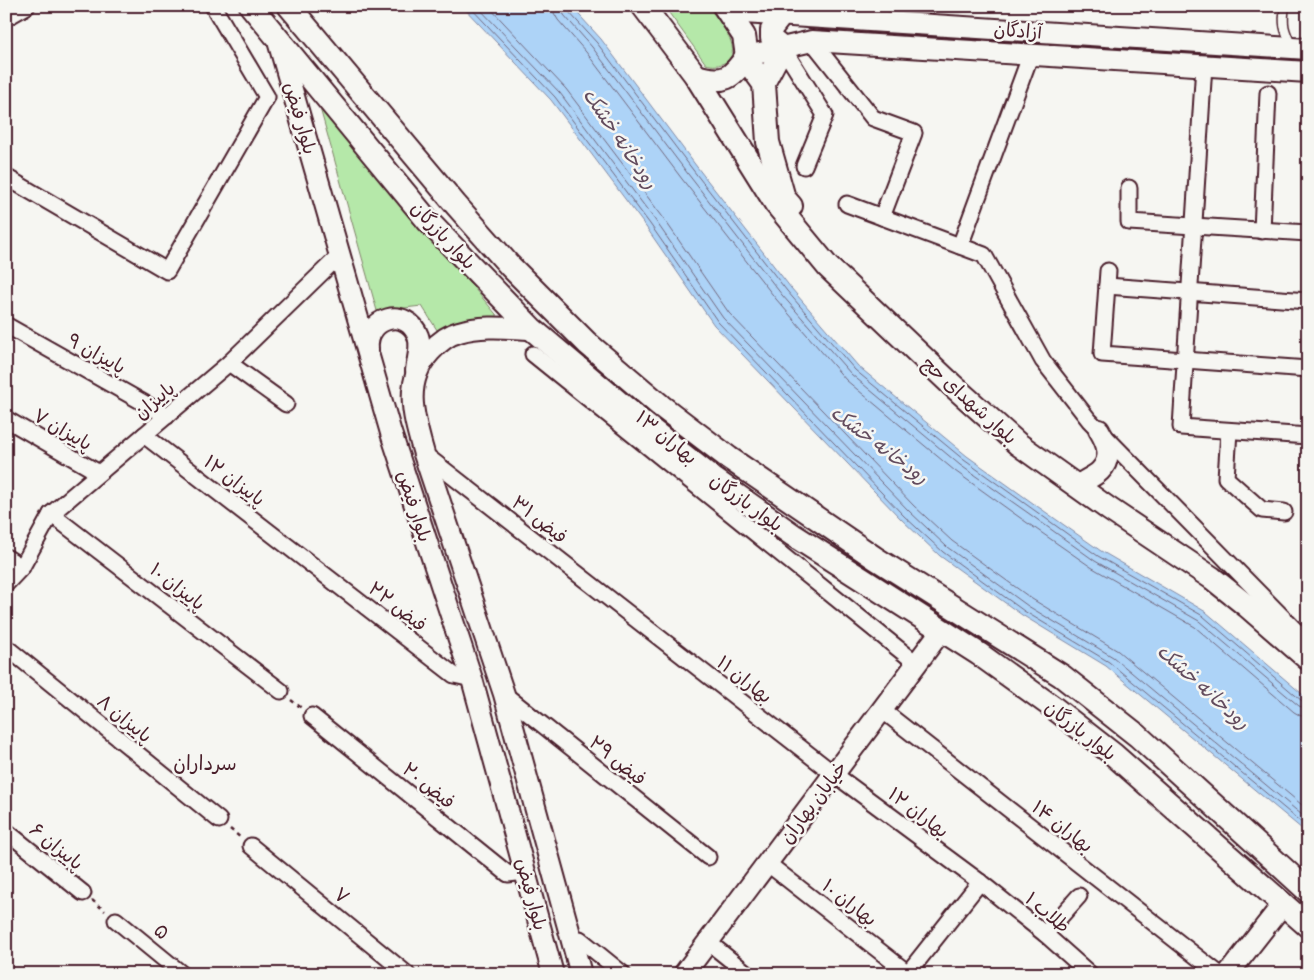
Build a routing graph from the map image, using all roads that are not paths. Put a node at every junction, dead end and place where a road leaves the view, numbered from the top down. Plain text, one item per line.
1 (26, 6) edge
2 (212, 6) edge
3 (251, 6) edge
4 (289, 6) edge
5 (643, 6) edge
6 (1286, 6) edge
7 (726, 9) edge
8 (863, 14) edge
9 (782, 16) junction
10 (6, 18) edge
11 (278, 39) junction
12 (812, 41) junction
13 (783, 48) junction
14 (1300, 48) edge
15 (1031, 54) junction
16 (746, 57) junction
17 (1204, 65) junction
18 (1308, 72) edge
19 (696, 76) junction
20 (764, 84) junction
21 (1268, 93) dead end
22 (804, 166) dead end
23 (6, 177) edge
24 (1129, 188) dead end
25 (847, 204) dead end
26 (882, 217) junction
27 (1194, 226) junction
28 (1262, 230) junction
29 (1308, 234) edge
30 (960, 246) junction
31 (340, 255) junction
32 (1108, 271) dead end
33 (1107, 286) junction
34 (1190, 292) junction
35 (1308, 301) edge
36 (6, 325) edge
37 (532, 329) junction
38 (368, 352) junction
39 (533, 354) dead end
40 (1186, 360) junction
41 (229, 363) junction
42 (1308, 369) edge
43 (415, 375) junction
44 (286, 404) dead end
45 (660, 406) junction
46 (167, 416) junction
47 (6, 419) edge
48 (643, 423) junction
49 (1099, 430) junction
50 (1229, 431) junction
51 (144, 435) junction
52 (1308, 436) edge
53 (424, 454) junction
54 (99, 473) junction
55 (1083, 482) junction
56 (1284, 512) dead end
57 (51, 514) junction
58 (302, 557) joint
59 (6, 558) edge
60 (22, 568) junction
61 (6, 584) edge
62 (632, 616) joint
63 (941, 631) junction
64 (1308, 642) edge
65 (6, 647) edge
66 (1308, 660) edge
67 (916, 663) junction
68 (472, 679) junction
69 (280, 691) road end
70 (504, 694) junction
71 (882, 710) junction
72 (312, 716) road end
73 (520, 752) junction
74 (494, 759) junction
75 (834, 774) junction
76 (219, 820) road end
77 (6, 831) edge
78 (251, 846) road end
79 (708, 857) dead end
80 (767, 862) junction
81 (526, 872) junction
82 (980, 882) junction
83 (1308, 892) edge
84 (83, 893) road end
85 (1079, 896) dead end
86 (1283, 904) junction
87 (116, 920) road end
88 (1308, 926) edge
89 (1045, 934) junction
90 (580, 939) dead end
91 (708, 942) junction
92 (182, 974) edge
93 (407, 974) edge
94 (553, 974) edge
95 (581, 974) edge
96 (623, 974) edge
97 (684, 974) edge
98 (748, 974) edge
99 (909, 974) edge
100 (1090, 974) edge
101 (1219, 974) edge
102 (1228, 974) edge

1 - 10 street
2 - 23 street
3 - 11 main road, بلوار بازرگان
4 - 45 main road, بلوار بازرگان
5 - 19 main road, بلوار شهدای حج
6 - 14 lane
7 - 9 street, آزادگان
7 - 16 main road
8 - 9 street, آزادگان
8 - 14 street, آزادگان
9 - 13 street
11 - 31 street, بلوار فیض
11 - 37 main road, بلوار بازرگان
12 - 13 street, آزادگان
12 - 15 street, آزادگان
12 - 26 street
13 - 16 street, آزادگان
13 - 20 street
13 - 22 street
15 - 17 street, آزادگان
15 - 30 street
16 - 19 main road
16 - 20 main road
17 - 18 street, آزادگان
17 - 27 street
19 - 66 main road, بلوار شهدای حج
20 - 55 main road, بلوار شهدای حج
21 - 28 street
24 - 27 street
25 - 26 street
26 - 30 street
27 - 28 street
27 - 34 street
28 - 29 street
30 - 49 street
31 - 38 street, بلوار فیض
31 - 41 street, پاییزان
32 - 33 street
33 - 34 street
33 - 40 street
34 - 35 street
34 - 40 street
36 - 46 street, پاییزان ۹
37 - 43 street, بلوار فیض
37 - 48 main road, بلوار بازرگان
38 - 43 street
38 - 68 street, بلوار فیض
39 - 67 street, بهاران ۱۳
40 - 42 street
40 - 50 street
41 - 44 street
41 - 46 street, پاییزان
43 - 53 street, بلوار فیض
45 - 48 main road
45 - 83 main road, بلوار بازرگان
46 - 51 street, پاییزان
47 - 54 street, پاییزان ۷
48 - 63 main road, بلوار بازرگان
49 - 55 street
49 - 64 street
50 - 52 street
50 - 56 street
51 - 54 street, پاییزان
51 - 58 street, پاییزان ۱۲
53 - 62 street, فیض ۳۱
53 - 70 street, بلوار فیض
54 - 57 street, پاییزان
55 - 64 main road, بلوار شهدای حج
57 - 60 street, پاییزان
57 - 69 street, پاییزان ۱۰
58 - 68 street, فیض ۲۲
59 - 60 street
60 - 61 street, پاییزان
62 - 75 street, بهاران ۱۱
63 - 67 street, خیابان بهاران
63 - 86 main road, بلوار بازرگان
65 - 76 street, پاییزان ۸
67 - 71 street, خیابان بهاران
68 - 74 street, بلوار فیض
70 - 73 street, بلوار فیض
70 - 79 street, فیض ۲۹
71 - 75 street, خیابان بهاران
71 - 101 street, بهاران ۱۴
72 - 81 street, فیض ۲۰
73 - 74 street
73 - 95 street, بلوار فیض
74 - 81 street, بلوار فیض
75 - 80 street, خیابان بهاران
75 - 82 street, بهاران ۱۲
77 - 84 street, پاییزان ۶
78 - 93 street, ۷
80 - 91 street, خیابان بهاران
80 - 99 street, بهاران ۱۰
81 - 94 street, بلوار فیض
82 - 89 street, طلاب ۱
82 - 99 street
85 - 89 street
86 - 88 main road, بلوار بازرگان
86 - 102 street
87 - 92 street, ۵
89 - 100 street, طلاب ۱
90 - 96 street
91 - 97 street, خیابان بهاران
91 - 98 street

